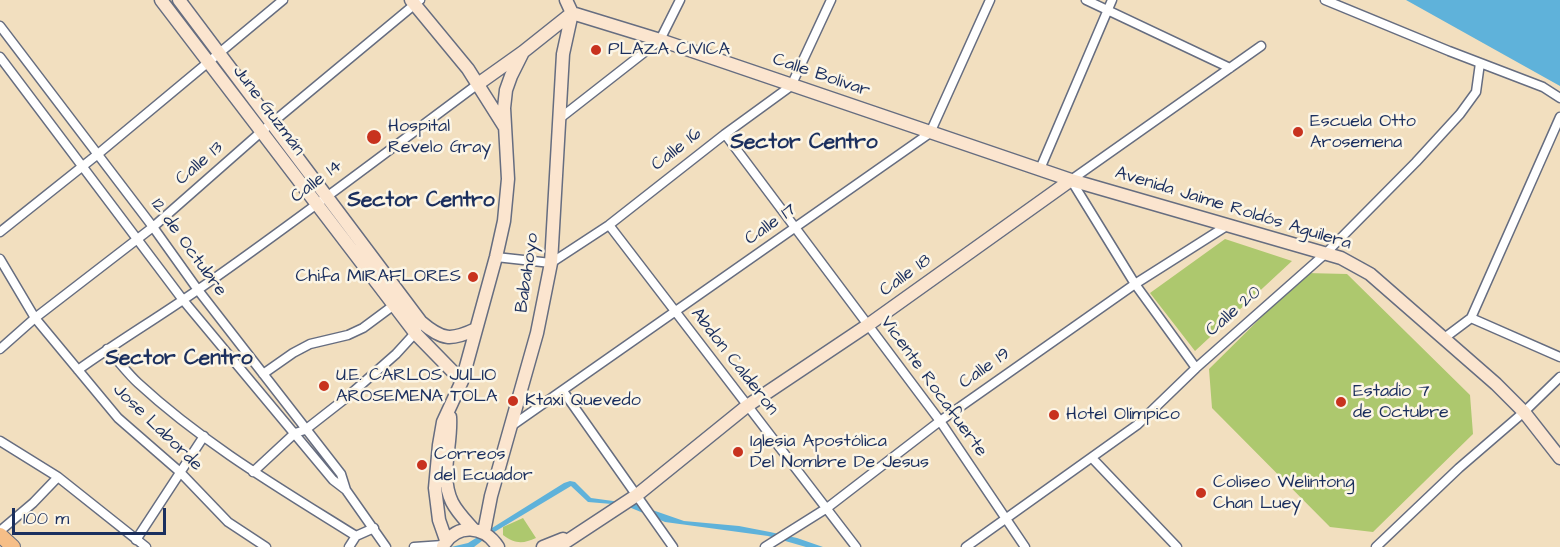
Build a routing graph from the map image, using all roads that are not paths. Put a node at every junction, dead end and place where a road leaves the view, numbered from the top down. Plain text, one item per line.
1 (161, 0) edge
2 (179, 0) edge
3 (283, 0) edge
4 (566, 0) edge
5 (680, 0) edge
6 (831, 0) edge
7 (990, 0) edge
8 (1086, 0) edge
9 (1112, 0) edge
10 (1325, 0) edge
11 (415, 1) edge
12 (1107, 10) junction
13 (572, 13) junction
14 (0, 26) edge
15 (660, 40) junction
16 (1262, 46) dead end
17 (523, 52) junction
18 (219, 54) junction
19 (0, 57) edge
20 (208, 62) junction
21 (1480, 63) junction
22 (1230, 68) junction
23 (478, 84) junction
24 (791, 86) junction
25 (1560, 98) edge
26 (1560, 117) edge
27 (559, 119) junction
28 (272, 123) junction
29 (504, 127) junction
30 (261, 132) junction
31 (930, 133) junction
32 (725, 134) junction
33 (98, 154) junction
34 (83, 166) junction
35 (1040, 169) junction
36 (1071, 180) junction
37 (327, 196) junction
38 (316, 205) junction
39 (1228, 224) junction
40 (609, 225) junction
41 (153, 227) junction
42 (794, 229) junction
43 (0, 232) edge
44 (138, 239) junction
45 (1325, 254) junction
46 (496, 256) junction
47 (0, 259) edge
48 (551, 263) junction
49 (1135, 284) junction
50 (198, 290) junction
51 (183, 300) junction
52 (394, 305) junction
53 (675, 312) junction
54 (35, 318) junction
55 (1471, 318) junction
56 (868, 325) junction
57 (419, 328) junction
58 (476, 329) junction
59 (1443, 339) junction
60 (0, 349) edge
61 (107, 349) junction
62 (1560, 357) edge
63 (1196, 368) junction
64 (78, 370) junction
65 (262, 374) junction
66 (1560, 377) edge
67 (462, 381) junction
68 (563, 391) junction
69 (747, 406) junction
70 (449, 410) junction
71 (1524, 412) junction
72 (940, 421) junction
73 (510, 427) junction
74 (305, 430) junction
75 (295, 433) junction
76 (204, 436) junction
77 (0, 441) edge
78 (1092, 458) junction
79 (1560, 458) edge
80 (180, 472) junction
81 (254, 472) junction
82 (58, 477) junction
83 (346, 490) junction
84 (637, 495) junction
85 (827, 508) junction
86 (1006, 519) junction
87 (374, 528) junction
88 (0, 531) edge
89 (0, 536) edge
90 (356, 536) junction
91 (573, 536) junction
92 (487, 537) edge
93 (136, 540) junction
94 (444, 544) edge
95 (1174, 546) edge
96 (13, 547) edge
97 (146, 547) edge
98 (266, 547) edge
99 (349, 547) edge
100 (386, 547) edge
101 (414, 547) edge
102 (504, 547) edge
103 (543, 547) edge
104 (558, 547) edge
105 (673, 547) edge
106 (765, 547) edge
107 (856, 547) edge
108 (966, 547) edge
109 (1025, 547) edge
110 (1376, 547) edge

1 - 20 main road, June Guzmán
2 - 18 main road, June Guzmán
3 - 18 street
4 - 13 main road
5 - 15 street
6 - 24 street, Calle 16
7 - 31 street
8 - 12 street
9 - 12 street
10 - 21 street
11 - 23 main road
11 - 28 street, Calle 13
12 - 22 street
12 - 35 street
13 - 15 main road, Calle Bolivar
13 - 17 main road, Calle 14
13 - 27 main road, Babahoyo
14 - 33 street, 12 de Octubre
15 - 24 main road, Calle Bolivar
15 - 27 street
16 - 22 street, Calle 18
17 - 23 main road, Calle 14
17 - 29 main road
18 - 20 street
18 - 28 main road, June Guzmán
19 - 34 street, 12 de Octubre
20 - 30 main road, June Guzmán
20 - 33 street
21 - 25 street
21 - 45 street, Calle 20
22 - 36 street, Calle 18
23 - 29 main road
23 - 37 street, Calle 14
24 - 31 main road, Calle Bolivar
24 - 32 street, Calle 16
26 - 55 street
27 - 48 main road, Babahoyo
28 - 30 street, Calle 13
28 - 37 main road, June Guzmán
29 - 46 main road
30 - 38 main road, June Guzmán
30 - 41 street, Calle 13
31 - 35 main road, Calle Bolivar
31 - 42 street, Calle 17
32 - 40 street, Calle 16
32 - 42 street, Vicente Rocafuerte
33 - 34 street
33 - 41 street, 12 de Octubre
34 - 43 street
34 - 44 street, 12 de Octubre
35 - 36 main road, Calle Bolivar
36 - 39 main road, Avenida Jaime Roldós Aguilera
36 - 49 street
36 - 56 main road, Calle 18
37 - 38 street, Calle 14
37 - 57 main road, June Guzmán
38 - 50 street, Calle 14
38 - 52 main road, June Guzmán
39 - 45 main road, Avenida Jaime Roldós Aguilera
39 - 49 street, Calle 19
40 - 48 street, Calle 16
40 - 53 street, Abdon Calderon
41 - 44 street, Calle 13
41 - 50 street, 12 de Octubre
42 - 53 street, Calle 17
42 - 56 street, Vicente Rocafuerte
44 - 51 street, 12 de Octubre
44 - 54 street, Calle 13
45 - 59 main road, Avenida Jaime Roldós Aguilera
45 - 63 street, Calle 20
46 - 48 street
46 - 58 main road
47 - 54 street, Jose Laborde
48 - 73 main road, Babahoyo
49 - 63 street
49 - 72 street, Calle 19
50 - 51 street, Calle 14
50 - 65 street, 12 de Octubre
51 - 61 street, Calle 14
51 - 75 street, 12 de Octubre
52 - 57 main road, June Guzmán
52 - 65 street
53 - 68 street, Calle 17
53 - 69 street, Abdon Calderon
54 - 60 street, Calle 13
54 - 64 street, Jose Laborde
55 - 59 street
55 - 62 street
56 - 69 main road, Calle 18
56 - 72 street, Vicente Rocafuerte
57 - 58 main road, June Guzmán
57 - 67 main road, June Guzmán
57 - 74 street
58 - 67 main road
59 - 71 main road, Avenida Jaime Roldós Aguilera
61 - 64 street, Calle 14
61 - 76 street
63 - 78 street, Calle 20
64 - 80 street, Jose Laborde
65 - 74 street, 12 de Octubre
66 - 71 street
67 - 70 main road
68 - 73 street, Calle 17
68 - 84 street
69 - 84 main road, Calle 18
69 - 85 street, Abdon Calderon
70 - 92 main road
70 - 94 main road
71 - 79 main road, Avenida Jaime Roldós Aguilera
71 - 110 street
72 - 85 street, Calle 19
72 - 86 street, Vicente Rocafuerte
73 - 92 main road, Babahoyo
74 - 75 street
74 - 83 street, 12 de Octubre
75 - 81 street
75 - 83 street, 12 de Octubre
76 - 80 street
76 - 81 street
77 - 82 street
78 - 86 street, Calle 20
78 - 95 street
80 - 93 street
80 - 98 street, Jose Laborde
81 - 90 street
82 - 88 street
82 - 93 street
83 - 87 street, 12 de Octubre
84 - 91 main road, Calle 18
84 - 105 street
85 - 106 street, Calle 19
85 - 107 street, Abdon Calderon
86 - 108 street, Calle 20
86 - 109 street, Vicente Rocafuerte
87 - 90 street
87 - 100 street, 12 de Octubre
89 - 96 main road
90 - 99 street
91 - 103 main road, Calle 18
91 - 104 main road, Calle 18
92 - 94 main road
92 - 102 main road
93 - 97 street
94 - 101 street

